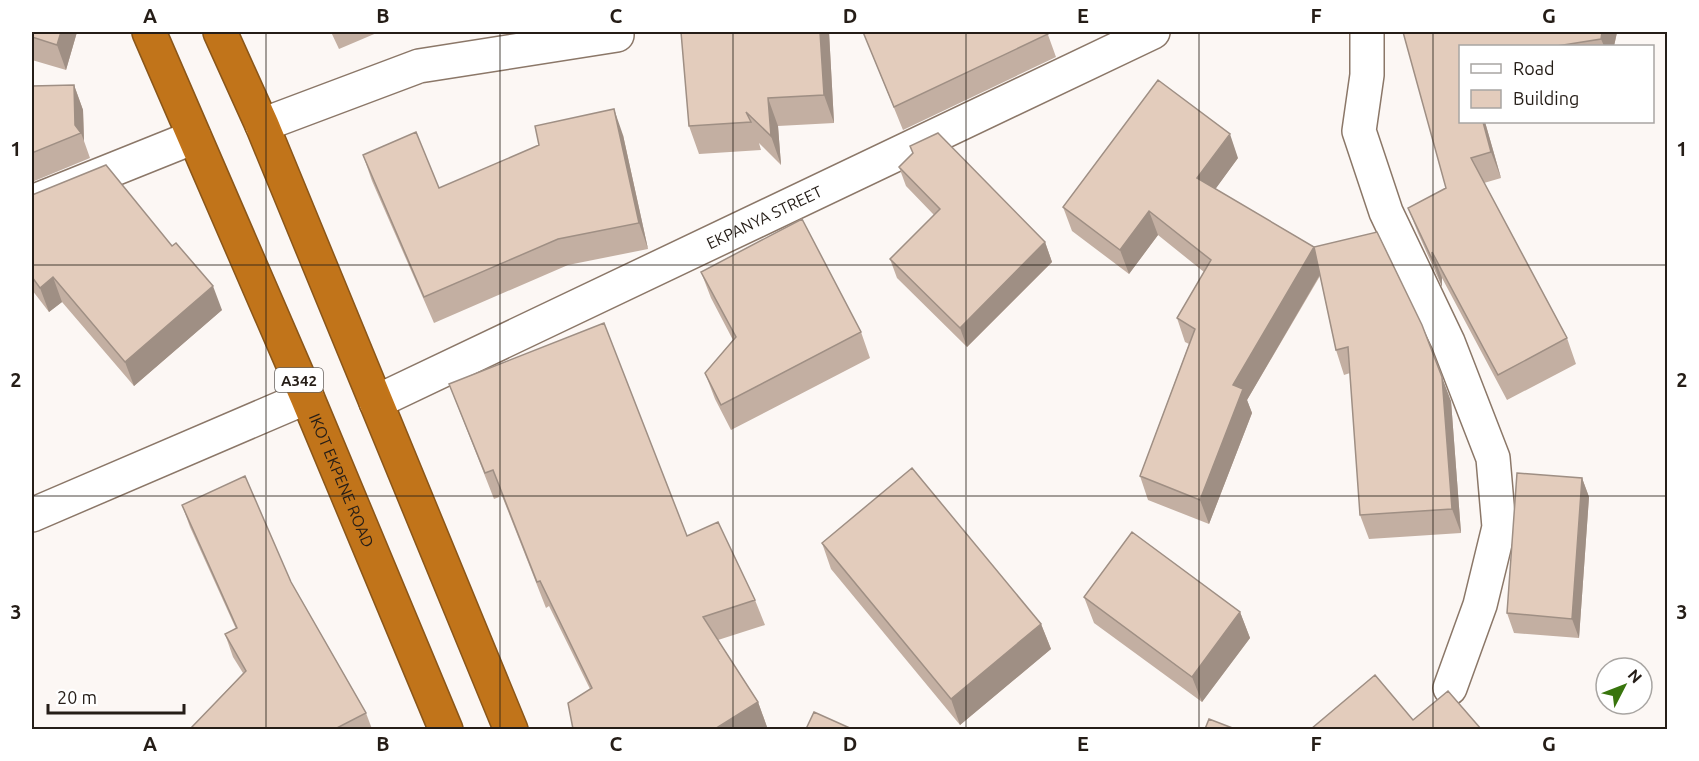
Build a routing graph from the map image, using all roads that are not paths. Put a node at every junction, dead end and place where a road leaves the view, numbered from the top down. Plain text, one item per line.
1 (148, 32) edge
2 (220, 32) edge
3 (1153, 32) edge
4 (1367, 32) edge
5 (617, 35) dead end
6 (262, 125) junction
7 (194, 137) junction
8 (32, 202) edge
9 (307, 397) junction
10 (376, 402) junction
11 (32, 515) edge
12 (1449, 688) dead end
13 (446, 729) edge
14 (511, 729) edge

1 - 7 highway, IKOT EKPENE ROAD / A342
2 - 6 highway
3 - 10 street, EKPANYA STREET
4 - 12 street
5 - 6 street
6 - 10 highway
7 - 8 street
7 - 9 highway, IKOT EKPENE ROAD / A342
9 - 11 street
9 - 13 highway, IKOT EKPENE ROAD / A342
10 - 14 highway

